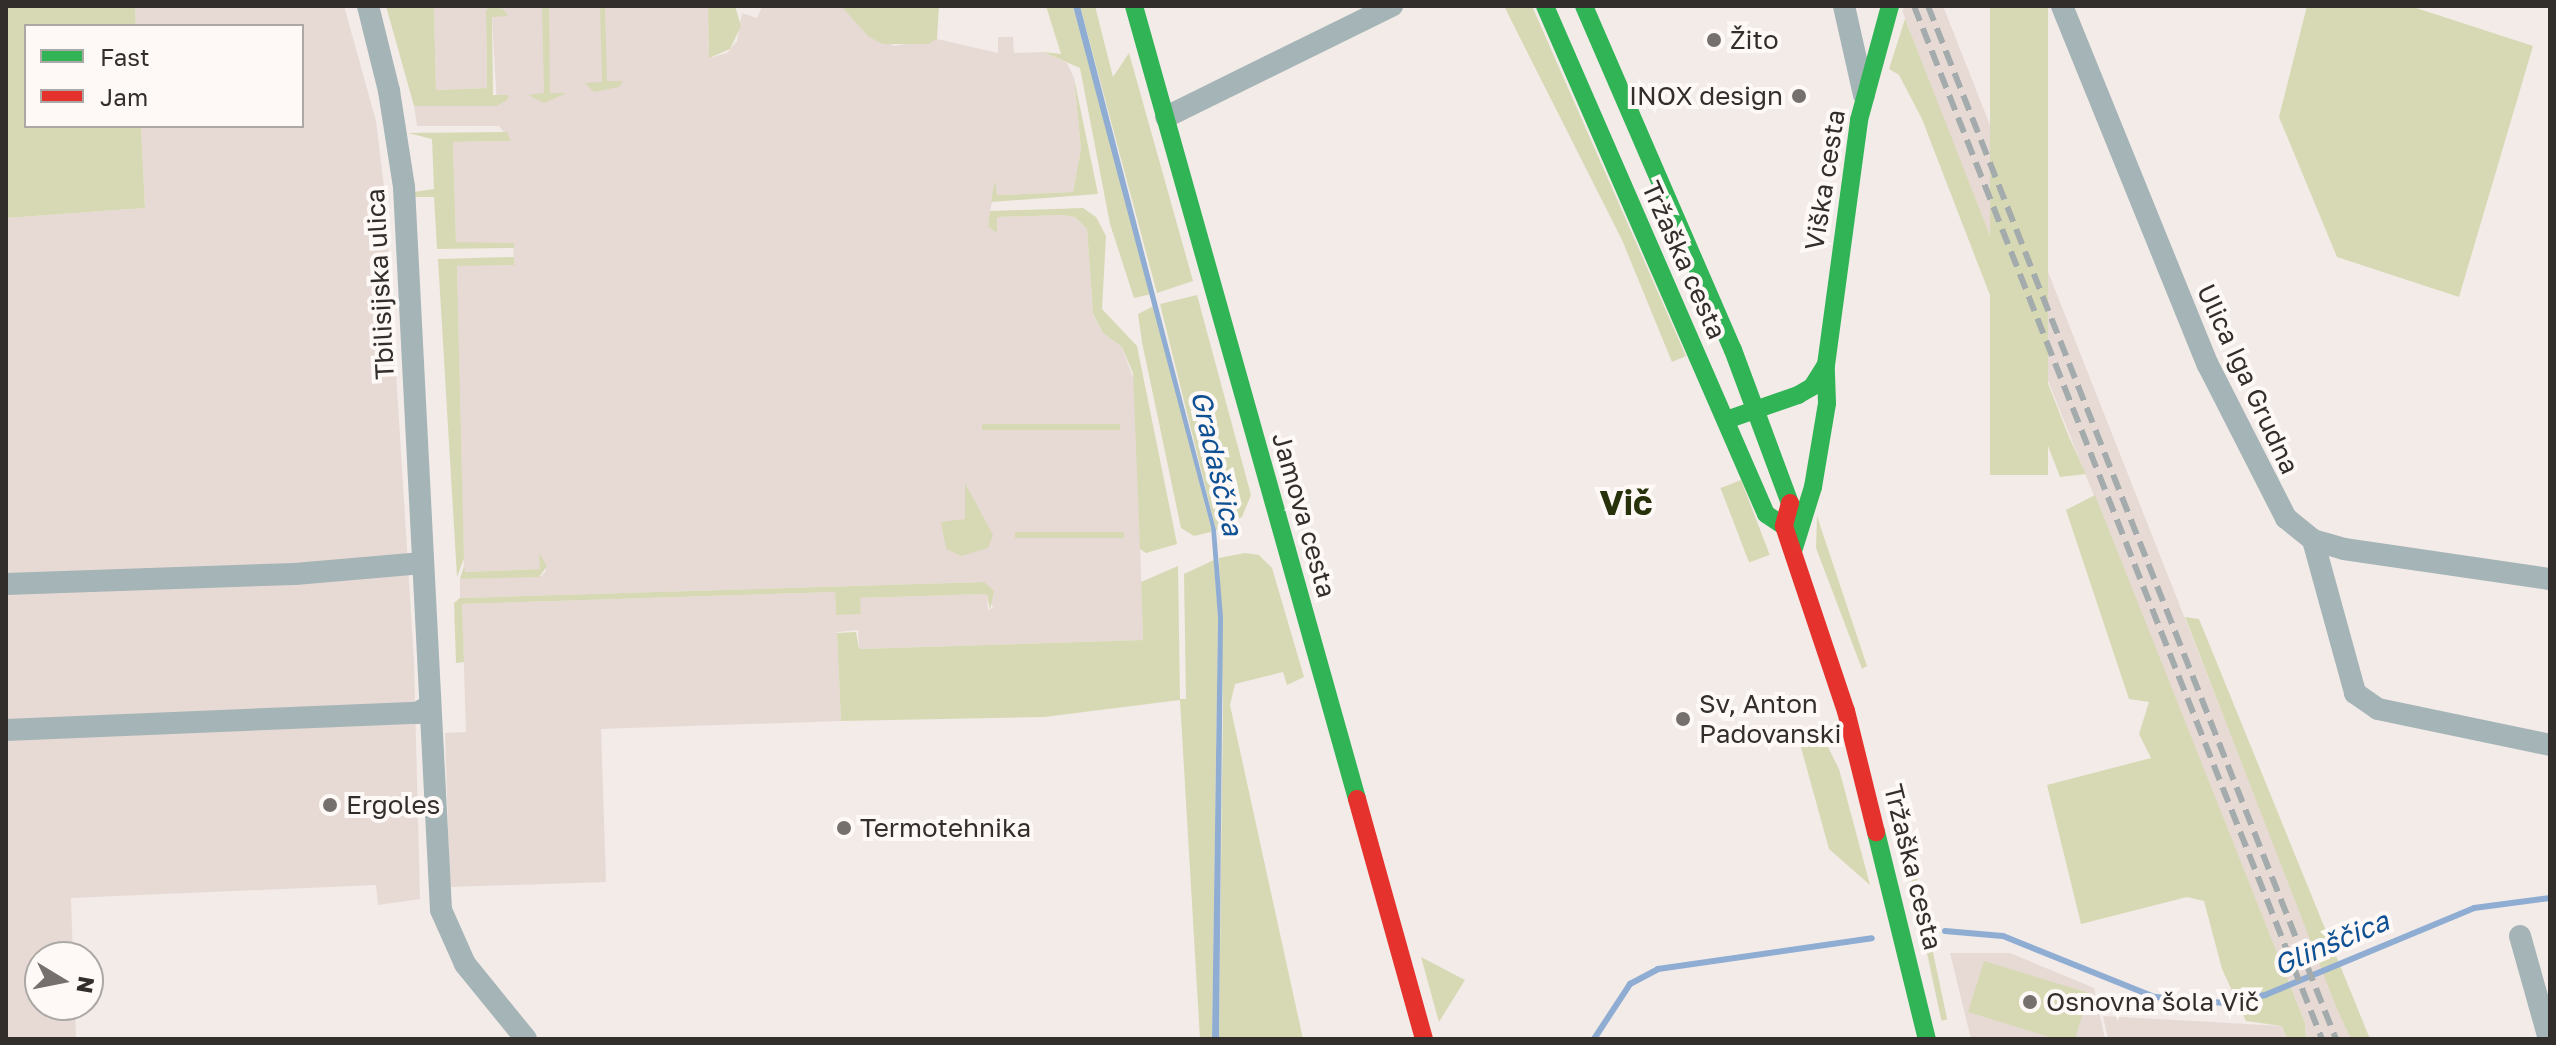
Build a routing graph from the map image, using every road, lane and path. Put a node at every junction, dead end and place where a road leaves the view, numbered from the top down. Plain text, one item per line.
1 (368, 6) edge
2 (1134, 6) edge
3 (1392, 6) edge
4 (1545, 6) edge
5 (1584, 6) edge
6 (1844, 6) edge
7 (1890, 6) edge
8 (2062, 6) edge
9 (1864, 97) junction
10 (1166, 117) junction
11 (1826, 365) junction
12 (1756, 410) junction
13 (1725, 420) junction
14 (1784, 526) junction
15 (2313, 540) junction
16 (1793, 551) junction
17 (423, 563) junction
18 (2550, 579) edge
19 (6, 584) edge
20 (429, 706) junction
21 (6, 730) edge
22 (2550, 745) edge
23 (2520, 936) dead end
24 (526, 1039) edge
25 (1424, 1039) edge
26 (1927, 1039) edge
27 (2549, 1039) edge

1 - 17 street, Tbilisijska ulica
2 - 10 street, Jamova cesta
3 - 10 street
4 - 13 street, Tržaška cesta
5 - 12 street, Tržaška cesta
6 - 9 street
7 - 9 street, Viška cesta
8 - 15 street, Ulica Iga Grudna
9 - 11 street, Viška cesta
10 - 25 street, Jamova cesta
11 - 12 street
11 - 16 street, Viška cesta
12 - 13 street
12 - 14 street, Tržaška cesta
13 - 14 street, Tržaška cesta
14 - 16 street, Tržaška cesta
15 - 18 street, Ulica Iga Grudna
15 - 22 street
16 - 26 street, Tržaška cesta
17 - 19 street
17 - 20 street, Tbilisijska ulica
20 - 21 street
20 - 24 street, Tbilisijska ulica
23 - 27 street

